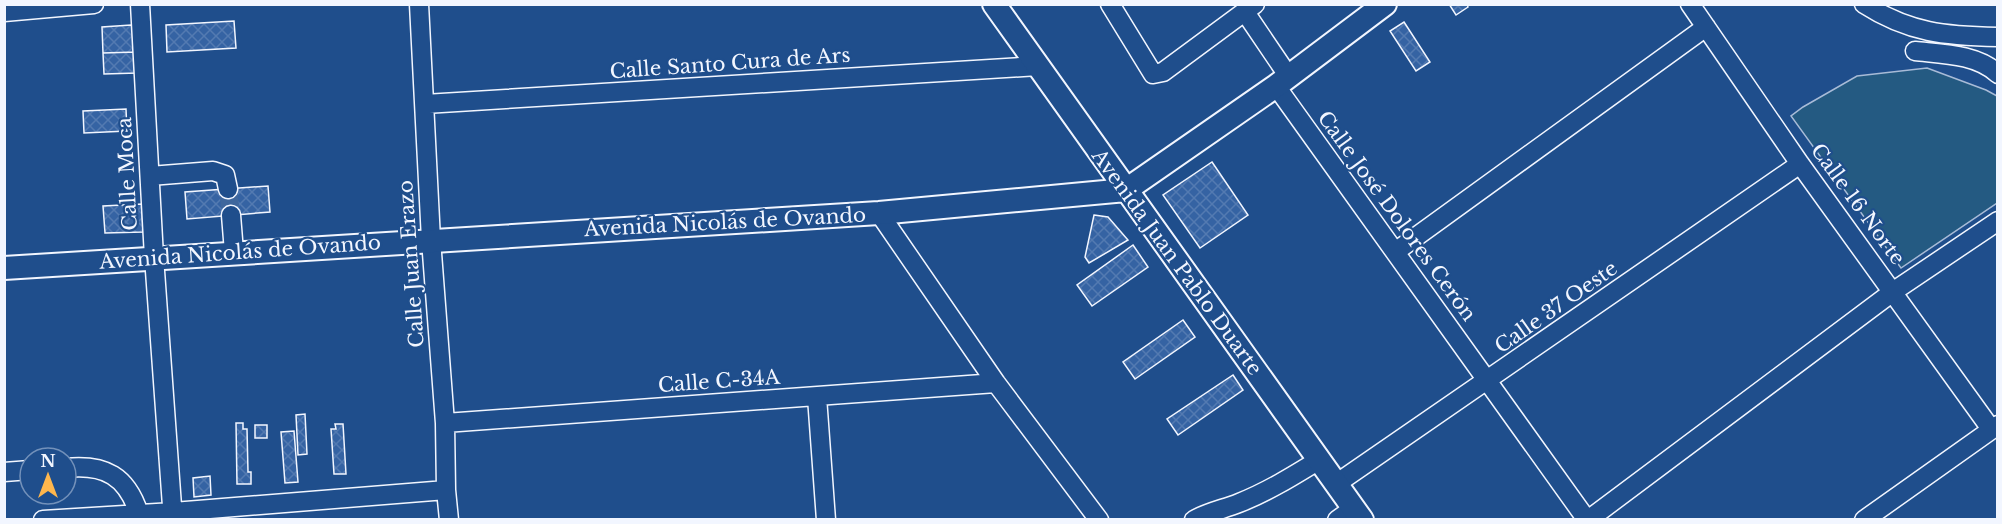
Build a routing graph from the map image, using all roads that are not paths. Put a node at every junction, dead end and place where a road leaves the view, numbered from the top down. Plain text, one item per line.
1 (94, 4) edge
2 (140, 4) edge
3 (419, 4) edge
4 (994, 4) edge
5 (1110, 4) edge
6 (1690, 4) edge
7 (1864, 4) edge
8 (1383, 5) edge
9 (1250, 8) edge
10 (4, 12) edge
11 (1706, 27) junction
12 (1998, 37) edge
13 (1915, 51) dead end
14 (1038, 66) junction
15 (1998, 75) edge
16 (1282, 81) junction
17 (425, 104) junction
18 (1800, 164) junction
19 (150, 176) junction
20 (228, 189) tunnel mouth
21 (1126, 190) junction
22 (879, 213) junction
23 (231, 215) tunnel mouth
24 (1998, 221) edge
25 (431, 240) junction
26 (234, 252) junction
27 (1395, 252) junction
28 (154, 258) junction
29 (4, 268) edge
30 (1894, 291) junction
31 (1488, 382) junction
32 (996, 383) junction
33 (817, 397) junction
34 (445, 423) junction
35 (1994, 427) edge
36 (1319, 460) junction
37 (78, 466) edge
38 (1336, 484) junction
39 (446, 490) junction
40 (139, 514) junction
41 (173, 516) edge
42 (1351, 516) edge
43 (43, 519) edge
44 (449, 519) edge
45 (826, 519) edge
46 (1099, 519) edge
47 (1194, 519) edge
48 (1587, 519) edge
49 (1864, 519) edge

1 - 10 street
2 - 19 street, Calle Moca
3 - 17 street, Calle Juan Erazo
4 - 14 main road, Avenida Juan Pablo Duarte
5 - 9 street
6 - 11 street, Calle 16 Norte
7 - 12 street
8 - 16 main road, Avenida Nicolás de Ovando
9 - 16 street, Calle José Dolores Cerón
11 - 18 street, Calle 16 Norte
11 - 27 street
13 - 15 street
14 - 17 street, Calle Santo Cura de Ars
14 - 21 main road, Avenida Juan Pablo Duarte
16 - 21 main road, Avenida Nicolás de Ovando
16 - 27 street, Calle José Dolores Cerón
17 - 25 street, Calle Juan Erazo
18 - 30 street, Calle 16 Norte
18 - 31 street, Calle 37 Oeste
19 - 20 street
19 - 28 street, Calle Moca
21 - 22 main road, Avenida Nicolás de Ovando
21 - 36 main road, Avenida Juan Pablo Duarte
22 - 25 main road, Avenida Nicolás de Ovando
22 - 32 street
23 - 26 street
24 - 30 street
25 - 26 main road, Avenida Nicolás de Ovando
25 - 34 street, Calle Juan Erazo
26 - 28 main road, Avenida Nicolás de Ovando
27 - 31 street, Calle José Dolores Cerón
28 - 29 main road, Avenida Nicolás de Ovando
28 - 41 street, Calle Moca
30 - 35 street, Calle 16 Norte
30 - 48 street
31 - 38 street, Calle 37 Oeste
31 - 48 street, Calle José Dolores Cerón
32 - 33 street, Calle C-34A
32 - 46 street
33 - 34 street, Calle C-34A
33 - 45 street
34 - 39 street, Calle Juan Erazo
35 - 49 street
36 - 38 main road, Avenida Juan Pablo Duarte
36 - 47 street
37 - 40 street
38 - 42 main road, Avenida Juan Pablo Duarte
39 - 41 street
39 - 44 street, Calle Juan Erazo
40 - 41 street
40 - 43 street

